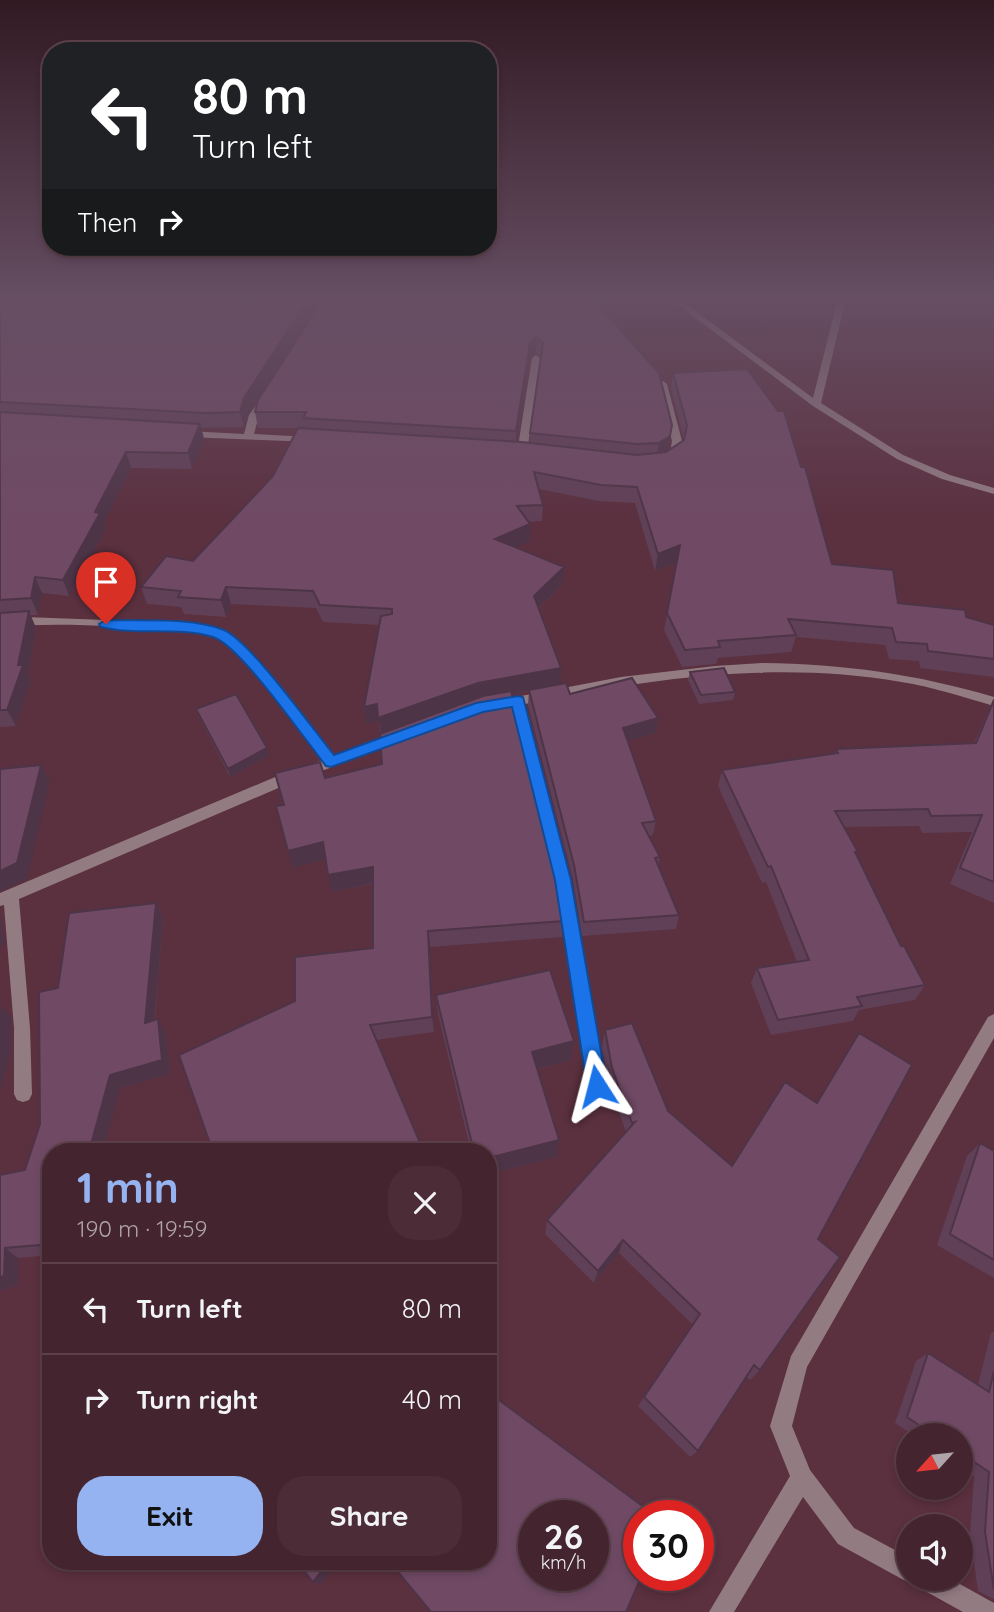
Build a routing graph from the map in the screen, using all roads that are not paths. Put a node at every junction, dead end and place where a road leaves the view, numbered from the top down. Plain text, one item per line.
1 (534, 373) edge
2 (774, 373) edge
3 (824, 373) edge
4 (663, 384) edge
5 (268, 394) edge
6 (816, 404) junction
7 (179, 433) edge
8 (247, 438) junction
9 (317, 441) edge
10 (508, 452) edge
11 (522, 453) junction
12 (534, 454) edge
13 (660, 464) edge
14 (994, 491) edge
15 (0, 623) edge
16 (518, 701) junction
17 (994, 702) edge
18 (481, 707) edge
19 (406, 734) edge
20 (331, 762) junction
21 (6, 898) edge
22 (994, 1022) edge
23 (597, 1086) dead end
24 (23, 1094) dead end
25 (802, 1478) junction
26 (896, 1563) edge
27 (948, 1591) edge
28 (721, 1612) edge
29 (987, 1612) edge

1 - 11 street
2 - 6 street
3 - 6 street
4 - 13 street
5 - 8 street
6 - 14 street
7 - 8 street
8 - 9 street
10 - 11 street
11 - 12 street
15 - 20 street
16 - 17 street
16 - 18 street
16 - 23 street
19 - 20 street
20 - 21 street
21 - 24 street
22 - 25 street
25 - 26 street
25 - 28 street
27 - 29 street

